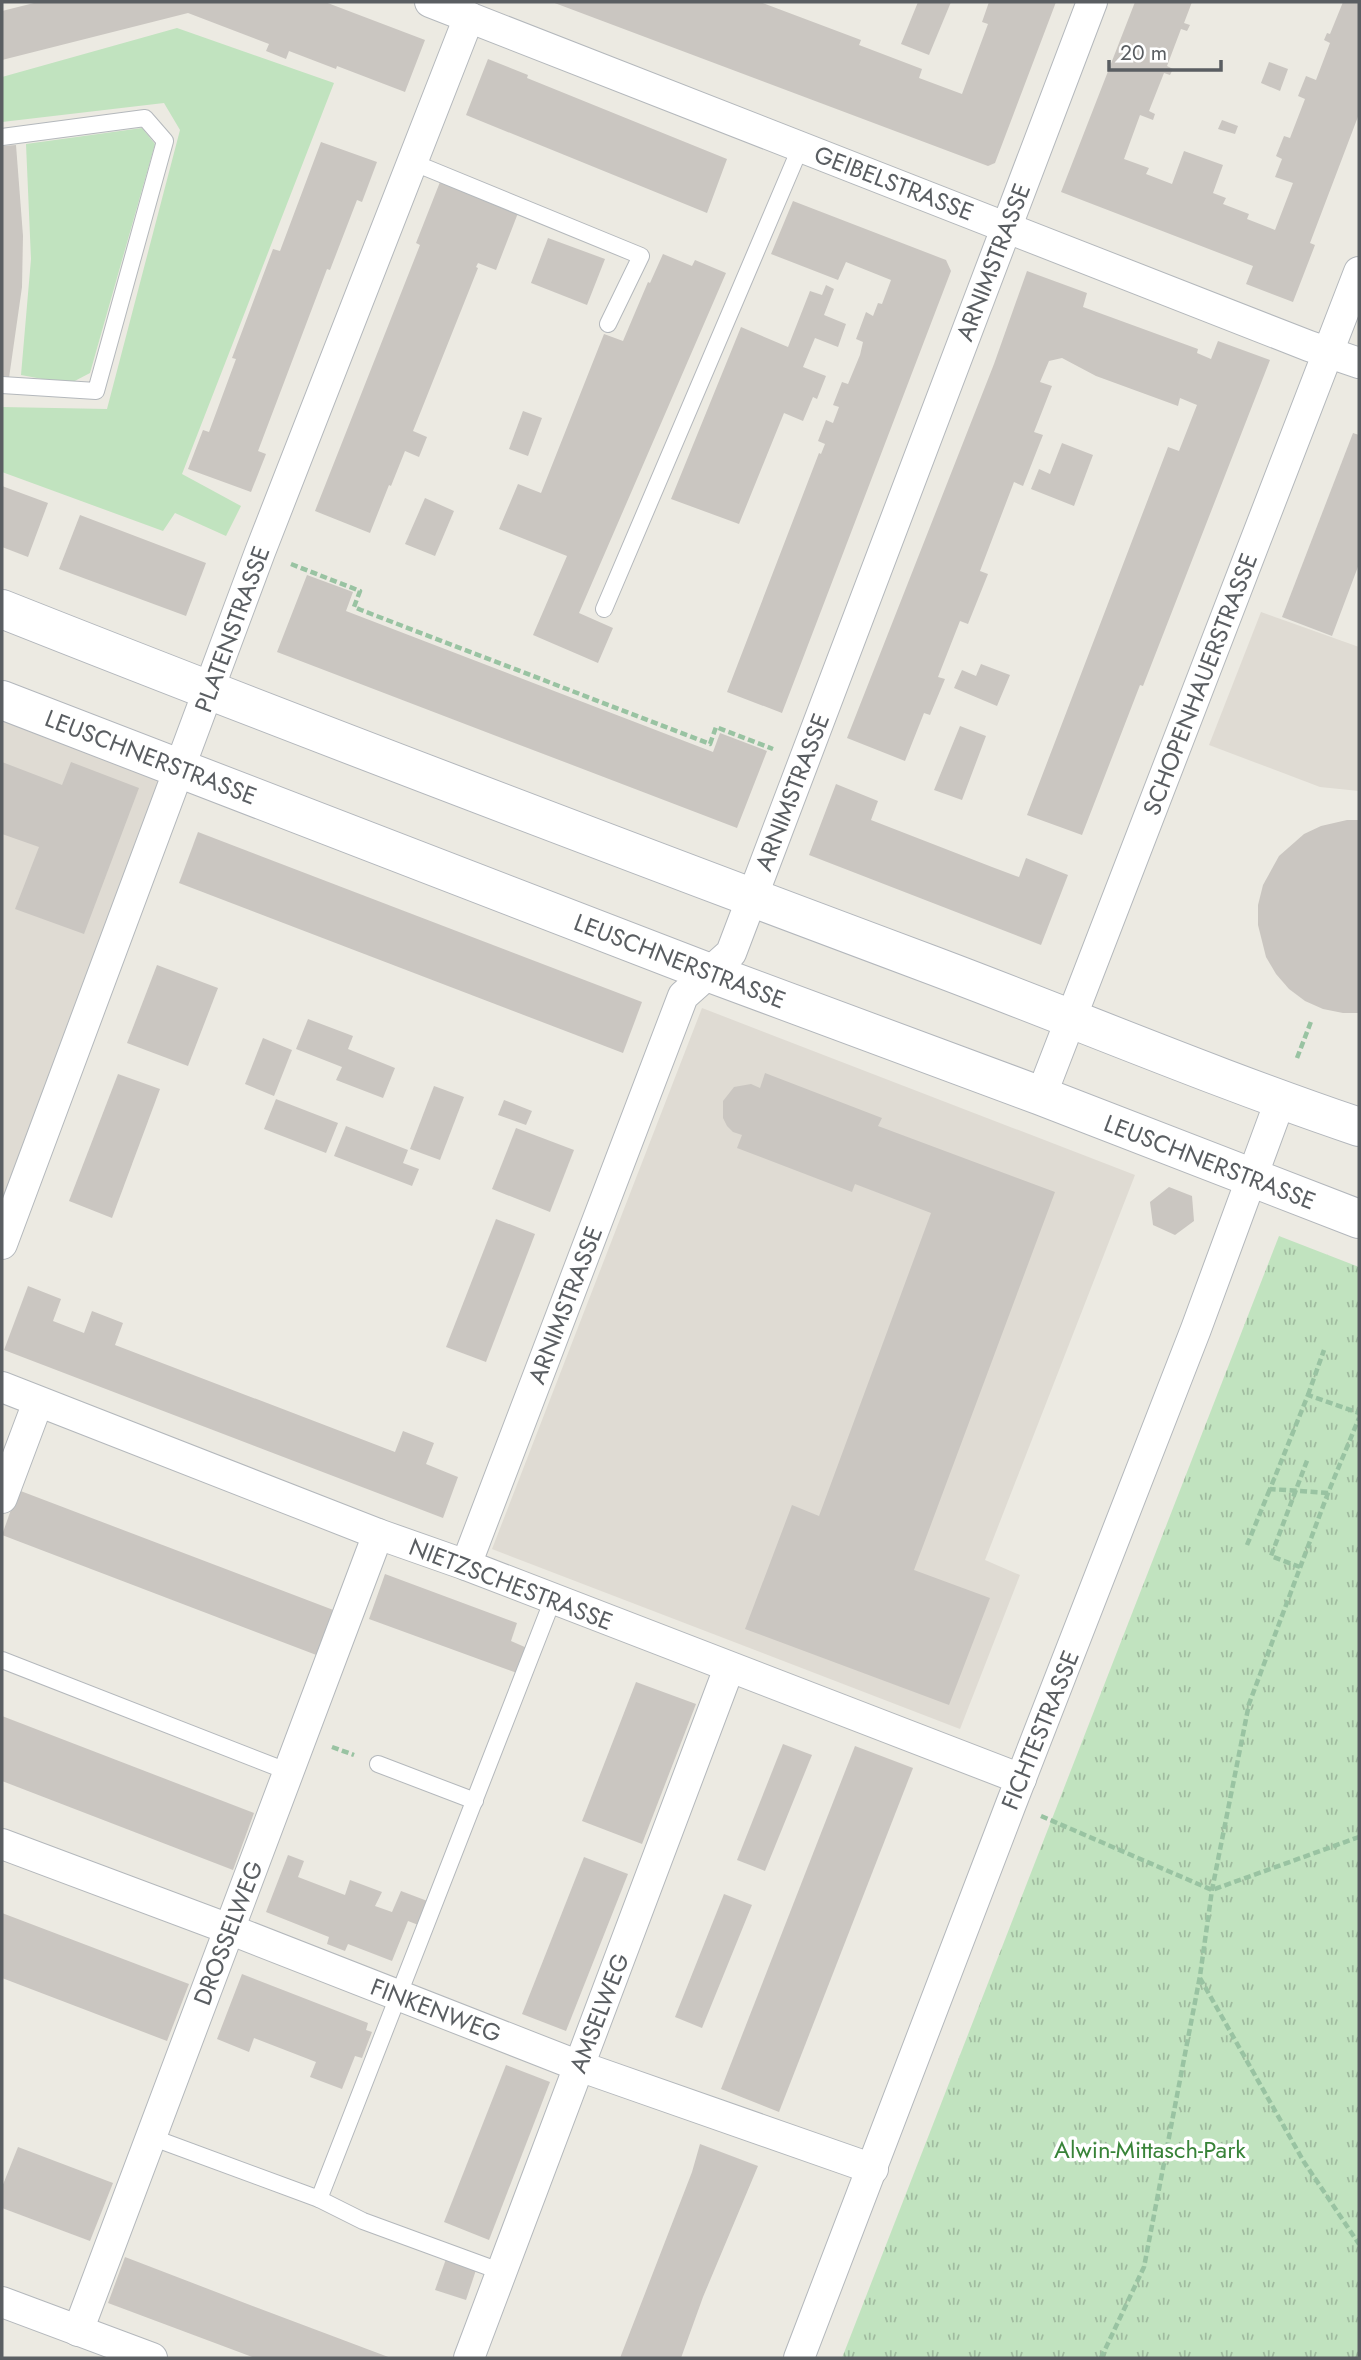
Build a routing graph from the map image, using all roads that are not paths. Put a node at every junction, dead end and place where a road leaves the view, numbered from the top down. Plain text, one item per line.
1 (430, 2) edge
2 (1092, 2) edge
3 (469, 17) junction
4 (2, 136) edge
5 (800, 146) junction
6 (412, 162) junction
7 (1006, 226) junction
8 (1359, 272) edge
9 (608, 324) dead end
10 (1329, 353) junction
11 (1359, 363) edge
12 (2, 385) edge
13 (2, 609) edge
14 (604, 609) dead end
15 (209, 691) junction
16 (2, 700) edge
17 (180, 768) junction
18 (752, 898) junction
19 (710, 973) junction
20 (1070, 1017) junction
21 (1041, 1096) junction
22 (1280, 1101) junction
23 (1359, 1127) edge
24 (1251, 1177) junction
25 (1359, 1219) edge
26 (2, 1244) edge
27 (2, 1387) edge
28 (38, 1402) junction
29 (2, 1498) edge
30 (378, 1534) junction
31 (466, 1565) junction
32 (553, 1599) junction
33 (2, 1660) edge
34 (729, 1668) junction
35 (378, 1764) road end
36 (289, 1773) junction
37 (1016, 1791) junction
38 (475, 1801) junction
39 (2, 1844) edge
40 (229, 1929) junction
41 (398, 1996) junction
42 (579, 2066) junction
43 (151, 2137) junction
44 (873, 2169) junction
45 (319, 2199) junction
46 (502, 2272) junction
47 (2, 2302) edge
48 (78, 2331) junction
49 (152, 2358) edge
50 (469, 2358) edge
51 (799, 2358) edge

1 - 3 street, GEIBELSTRASSE
2 - 7 street, ARNIMSTRASSE
3 - 5 street, GEIBELSTRASSE
3 - 6 street, PLATENSTRASSE
4 - 12 lane
5 - 7 street, GEIBELSTRASSE
5 - 14 lane
6 - 9 lane
6 - 15 street, PLATENSTRASSE
7 - 10 street, GEIBELSTRASSE
7 - 18 street, ARNIMSTRASSE
8 - 10 street, SCHOPENHAUERSTRASSE
10 - 11 street, GEIBELSTRASSE
10 - 20 street, SCHOPENHAUERSTRASSE
13 - 15 street
15 - 17 street, PLATENSTRASSE
15 - 18 street
16 - 17 street, LEUSCHNERSTRASSE
17 - 19 street, LEUSCHNERSTRASSE
17 - 26 street, PLATENSTRASSE
18 - 19 street, ARNIMSTRASSE
18 - 20 street
19 - 21 street, LEUSCHNERSTRASSE
19 - 31 street, ARNIMSTRASSE
20 - 21 street, SCHOPENHAUERSTRASSE
20 - 22 street
21 - 24 street, LEUSCHNERSTRASSE
22 - 23 street
22 - 24 street, FICHTESTRASSE
24 - 25 street, LEUSCHNERSTRASSE
24 - 37 street, FICHTESTRASSE
27 - 28 street, NIETZSCHESTRASSE
28 - 29 street
28 - 30 street, NIETZSCHESTRASSE
30 - 31 street, NIETZSCHESTRASSE
30 - 36 street, DROSSELWEG
31 - 32 street, NIETZSCHESTRASSE
32 - 34 street, NIETZSCHESTRASSE
32 - 38 lane
33 - 36 lane
34 - 37 street, NIETZSCHESTRASSE
34 - 42 street, AMSELWEG
35 - 38 lane
36 - 40 street, DROSSELWEG
37 - 44 street, FICHTESTRASSE
38 - 41 lane
39 - 40 street, FINKENWEG
40 - 41 street, FINKENWEG
40 - 43 street, DROSSELWEG
41 - 42 street, FINKENWEG
41 - 45 lane
42 - 44 street, FINKENWEG
42 - 46 street, AMSELWEG
43 - 45 lane
43 - 48 street, DROSSELWEG
44 - 51 street, FICHTESTRASSE
45 - 46 lane
46 - 50 street, AMSELWEG
47 - 48 street
48 - 49 street

